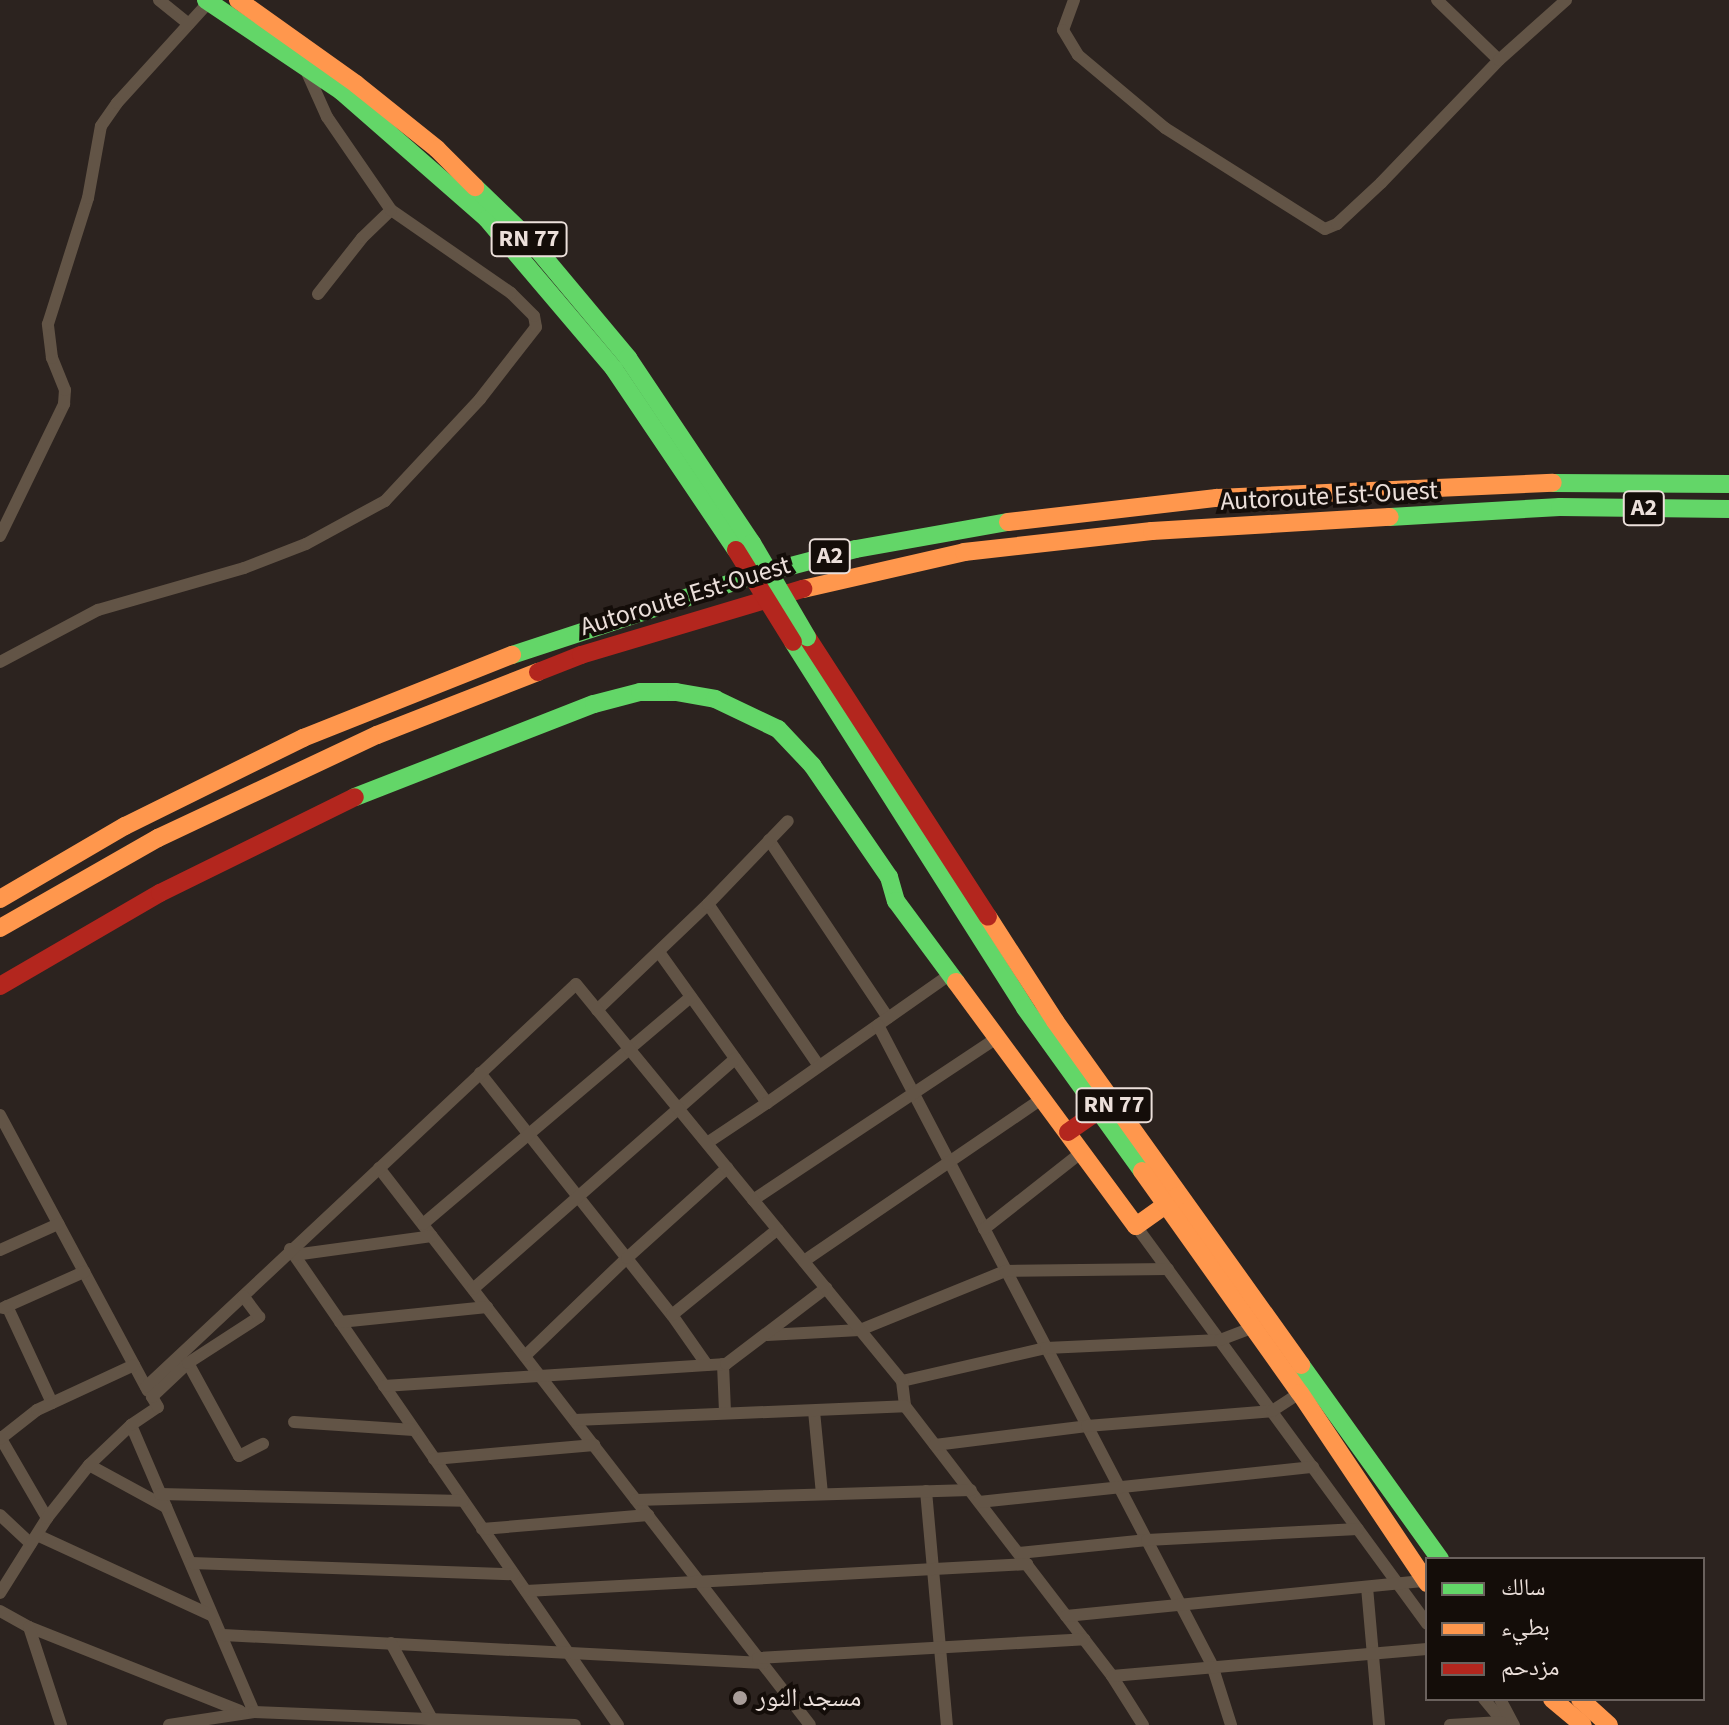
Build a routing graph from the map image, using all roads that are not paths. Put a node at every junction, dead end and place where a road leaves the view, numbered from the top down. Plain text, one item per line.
1 (159, 0) edge
2 (238, 0) edge
3 (1074, 0) edge
4 (1437, 0) edge
5 (1566, 0) edge
6 (207, 1) edge
7 (189, 24) junction
8 (1499, 60) junction
9 (302, 63) junction
10 (391, 210) junction
11 (318, 294) dead end
12 (1729, 484) edge
13 (1729, 509) edge
14 (0, 536) edge
15 (744, 546) junction
16 (800, 640) junction
17 (0, 662) edge
18 (788, 821) dead end
19 (769, 840) junction
20 (0, 899) edge
21 (708, 904) junction
22 (903, 909) junction
23 (0, 928) edge
24 (659, 952) junction
25 (952, 973) junction
26 (0, 986) edge
27 (691, 997) junction
28 (0, 1002) edge
29 (597, 1010) junction
30 (883, 1021) junction
31 (998, 1037) junction
32 (630, 1049) junction
33 (735, 1059) junction
34 (819, 1066) junction
35 (480, 1073) junction
36 (914, 1093) junction
37 (1043, 1098) junction
38 (767, 1103) junction
39 (678, 1108) junction
40 (1097, 1112) junction
41 (0, 1115) edge
42 (1068, 1132) junction
43 (528, 1134) junction
44 (5, 1135) edge
45 (707, 1143) junction
46 (1082, 1152) junction
47 (950, 1163) junction
48 (379, 1168) junction
49 (727, 1168) junction
50 (577, 1195) junction
51 (753, 1200) junction
52 (1171, 1201) junction
53 (58, 1224) junction
54 (423, 1224) junction
55 (1136, 1226) junction
56 (778, 1229) junction
57 (984, 1229) junction
58 (432, 1236) junction
59 (0, 1250) edge
60 (292, 1252) junction
61 (627, 1258) junction
62 (804, 1261) junction
63 (1168, 1269) junction
64 (1005, 1271) junction
65 (84, 1272) junction
66 (826, 1288) junction
67 (473, 1289) junction
68 (243, 1296) junction
69 (487, 1307) junction
70 (4, 1308) edge
71 (672, 1315) junction
72 (340, 1322) junction
73 (1261, 1324) junction
74 (860, 1330) junction
75 (767, 1335) junction
76 (1220, 1340) junction
77 (1046, 1348) junction
78 (525, 1356) junction
79 (188, 1363) junction
80 (723, 1364) junction
81 (134, 1365) junction
82 (707, 1365) junction
83 (541, 1376) junction
84 (902, 1381) junction
85 (384, 1386) junction
86 (149, 1392) junction
87 (1300, 1393) junction
88 (52, 1403) junction
89 (905, 1406) junction
90 (814, 1411) junction
91 (1272, 1411) junction
92 (725, 1412) junction
93 (1325, 1416) junction
94 (575, 1420) junction
95 (294, 1422) dead end
96 (131, 1425) junction
97 (1087, 1426) junction
98 (414, 1430) junction
99 (0, 1438) edge
100 (263, 1444) dead end
101 (594, 1445) junction
102 (935, 1445) junction
103 (434, 1459) junction
104 (89, 1465) junction
105 (1313, 1467) junction
106 (1120, 1488) junction
107 (971, 1490) junction
108 (926, 1491) junction
109 (160, 1494) junction
110 (822, 1494) junction
111 (636, 1500) junction
112 (463, 1501) junction
113 (979, 1502) junction
114 (166, 1507) junction
115 (0, 1515) edge
116 (648, 1515) junction
117 (47, 1518) junction
118 (482, 1529) junction
119 (1358, 1529) junction
120 (34, 1539) junction
121 (1147, 1540) junction
122 (1019, 1553) junction
123 (1438, 1557) edge
124 (191, 1563) junction
125 (1027, 1564) junction
126 (932, 1568) junction
127 (514, 1574) junction
128 (698, 1579) junction
129 (1425, 1580) edge
130 (1425, 1582) edge
131 (1400, 1586) junction
132 (1367, 1587) junction
133 (526, 1591) junction
134 (0, 1593) edge
135 (1180, 1605) junction
136 (0, 1611) edge
137 (211, 1615) junction
138 (1066, 1616) junction
139 (1425, 1621) edge
140 (29, 1627) junction
141 (223, 1635) junction
142 (1084, 1639) junction
143 (391, 1643) junction
144 (939, 1649) junction
145 (1425, 1649) edge
146 (1371, 1652) junction
147 (566, 1653) junction
148 (760, 1660) junction
149 (1212, 1665) junction
150 (1112, 1676) junction
151 (1486, 1701) edge
152 (1501, 1701) edge
153 (1554, 1701) edge
154 (1582, 1701) edge
155 (249, 1712) junction
156 (270, 1712) junction
157 (433, 1721) edge
158 (1507, 1724) edge
159 (61, 1725) edge
160 (169, 1725) edge
161 (276, 1725) edge
162 (575, 1725) edge
163 (618, 1725) edge
164 (810, 1725) edge
165 (947, 1725) edge
166 (1143, 1725) edge
167 (1231, 1725) edge
168 (1379, 1725) edge
169 (1450, 1725) edge
170 (1583, 1725) edge
171 (1609, 1725) edge

1 - 7 street
2 - 15 main road, RN 77
3 - 8 street
4 - 8 street
5 - 8 street
6 - 7 street
6 - 9 main road
7 - 14 street
9 - 10 street
9 - 15 main road
10 - 11 street
10 - 17 street
12 - 20 main road, Autoroute Est-Ouest / A2
13 - 23 main road, Autoroute Est-Ouest / A2
15 - 16 main road, bridge
16 - 40 main road
16 - 52 main road, RN 77
18 - 19 street
19 - 21 street
19 - 30 street
21 - 24 street
21 - 34 street
22 - 25 main road
22 - 26 main road
22 - 28 main road
24 - 27 street
24 - 29 street
25 - 30 street
25 - 31 main road
27 - 32 street
27 - 33 street
29 - 32 street
29 - 35 street
30 - 34 street
30 - 36 street
31 - 36 street
31 - 37 main road
32 - 39 street
32 - 43 street
33 - 38 street
33 - 39 street
34 - 38 street
35 - 43 street
35 - 48 street
36 - 47 street
36 - 51 street
37 - 42 main road
37 - 47 street
38 - 45 street
39 - 45 street
39 - 50 street
40 - 42 main road
40 - 52 main road
41 - 44 street
42 - 46 main road
43 - 50 street
43 - 54 street
44 - 53 street
45 - 49 street
46 - 55 main road
46 - 57 street
47 - 57 street
47 - 62 street
48 - 54 street
48 - 60 street
49 - 51 street
49 - 61 street
50 - 61 street
50 - 67 street
51 - 56 street
52 - 55 main road
52 - 73 main road, RN 77
53 - 59 street
53 - 65 street
54 - 58 street
55 - 63 street
56 - 62 street
56 - 71 street
57 - 64 street
58 - 60 street
58 - 67 street
60 - 68 street
60 - 72 street
61 - 71 street
61 - 78 street
62 - 66 street
63 - 64 street
63 - 76 street
64 - 74 street
64 - 77 street
65 - 70 street
65 - 81 street
66 - 74 street
66 - 75 street
67 - 69 street
68 - 79 street
68 - 86 street
69 - 72 street
69 - 78 street
70 - 88 street
71 - 82 street
72 - 85 street
73 - 76 street
73 - 87 main road
73 - 93 main road, RN 77
74 - 75 street
74 - 84 street
75 - 80 street
76 - 77 street
76 - 91 street
77 - 84 street
77 - 97 street
78 - 83 street
79 - 86 street
79 - 100 street
80 - 82 street
80 - 92 street
81 - 86 street
81 - 88 street
82 - 83 street
83 - 85 street
83 - 94 street
84 - 89 street
85 - 98 street
86 - 96 street
87 - 91 street
87 - 93 main road
88 - 99 street
89 - 90 street
89 - 102 street
90 - 92 street
90 - 110 street
91 - 97 street
91 - 105 street
92 - 94 street
93 - 123 main road, RN 77
93 - 129 main road
94 - 101 street
95 - 98 street
96 - 104 street
96 - 109 street
97 - 102 street
97 - 106 street
98 - 103 street
99 - 117 street
101 - 103 street
101 - 111 street
102 - 107 street
103 - 112 street
104 - 114 street
104 - 117 street
105 - 106 street
105 - 119 street
106 - 113 street
106 - 121 street
107 - 108 street
107 - 113 street
108 - 110 street
108 - 126 street
109 - 112 street
109 - 114 street
110 - 111 street
111 - 116 street
112 - 118 street
113 - 122 street
114 - 124 street
115 - 120 street
116 - 118 street
116 - 128 street
117 - 120 street
118 - 127 street
119 - 121 street
119 - 131 street
120 - 134 street
120 - 137 street
121 - 122 street
121 - 135 street
122 - 125 street
124 - 127 street
124 - 137 street
125 - 126 street
125 - 138 street
126 - 128 street
126 - 144 street
127 - 133 street
128 - 133 street
128 - 148 street
130 - 131 street
131 - 132 street
131 - 139 street
132 - 135 street
132 - 146 street
133 - 147 street
135 - 138 street
135 - 149 street
136 - 140 street
137 - 141 street
138 - 142 street
140 - 155 street
140 - 159 street
141 - 143 street
141 - 155 street
142 - 144 street
142 - 150 street
143 - 147 street
143 - 157 street
144 - 148 street
144 - 165 street
145 - 146 street
146 - 149 street
146 - 168 street
147 - 148 street
147 - 163 street
148 - 164 street
149 - 150 street
149 - 167 street
150 - 166 street
151 - 158 street
152 - 158 street
153 - 170 main road
154 - 171 main road
155 - 156 street
155 - 160 street
156 - 157 street
156 - 161 street
157 - 162 street
158 - 169 street

